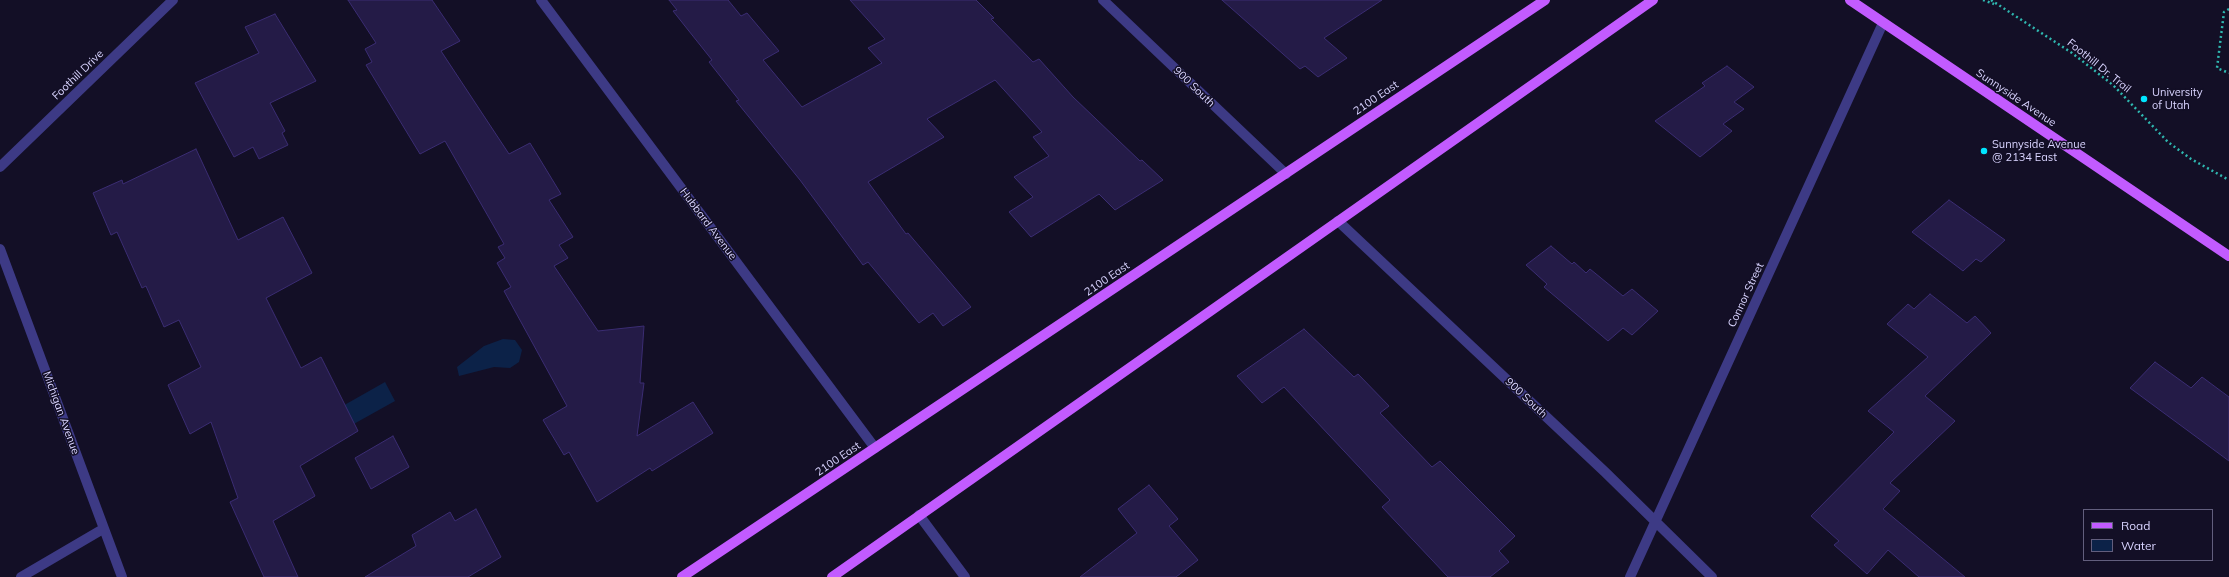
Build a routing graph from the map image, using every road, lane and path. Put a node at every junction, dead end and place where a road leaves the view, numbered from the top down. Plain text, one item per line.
1 (173, 0) edge
2 (541, 0) edge
3 (1103, 0) edge
4 (1545, 0) edge
5 (1653, 0) edge
6 (1850, 0) edge
7 (1983, 0) edge
8 (1991, 0) edge
9 (1996, 4) junction
10 (2229, 9) edge
11 (1883, 23) junction
12 (2229, 73) edge
13 (0, 167) edge
14 (1286, 174) junction
15 (2229, 180) edge
16 (1338, 221) junction
17 (0, 249) edge
18 (2229, 256) edge
19 (876, 448) junction
20 (919, 515) junction
21 (1656, 521) junction
22 (103, 529) junction
23 (21, 577) edge
24 (122, 577) edge
25 (682, 577) edge
26 (832, 577) edge
27 (965, 577) edge
28 (1630, 577) edge
29 (1712, 577) edge

1 - 13 street, Foothill Drive
2 - 19 street, Hubbard Avenue
3 - 14 street, 900 South
4 - 14 main road, 2100 East
5 - 16 main road
6 - 11 main road, Sunnyside Avenue
7 - 9 path
8 - 9 path, Foothill Dr. Trail
9 - 15 path, Foothill Dr. Trail
10 - 12 path
11 - 18 main road, Sunnyside Avenue
11 - 21 street, Connor Street
14 - 19 main road, 2100 East
16 - 20 main road
16 - 21 street, 900 South
17 - 22 street, Michigan Avenue
19 - 25 main road, 2100 East
20 - 26 main road
20 - 27 street
21 - 28 street, Connor Street
21 - 29 street, 900 South
22 - 23 street
22 - 24 street, Michigan Avenue

